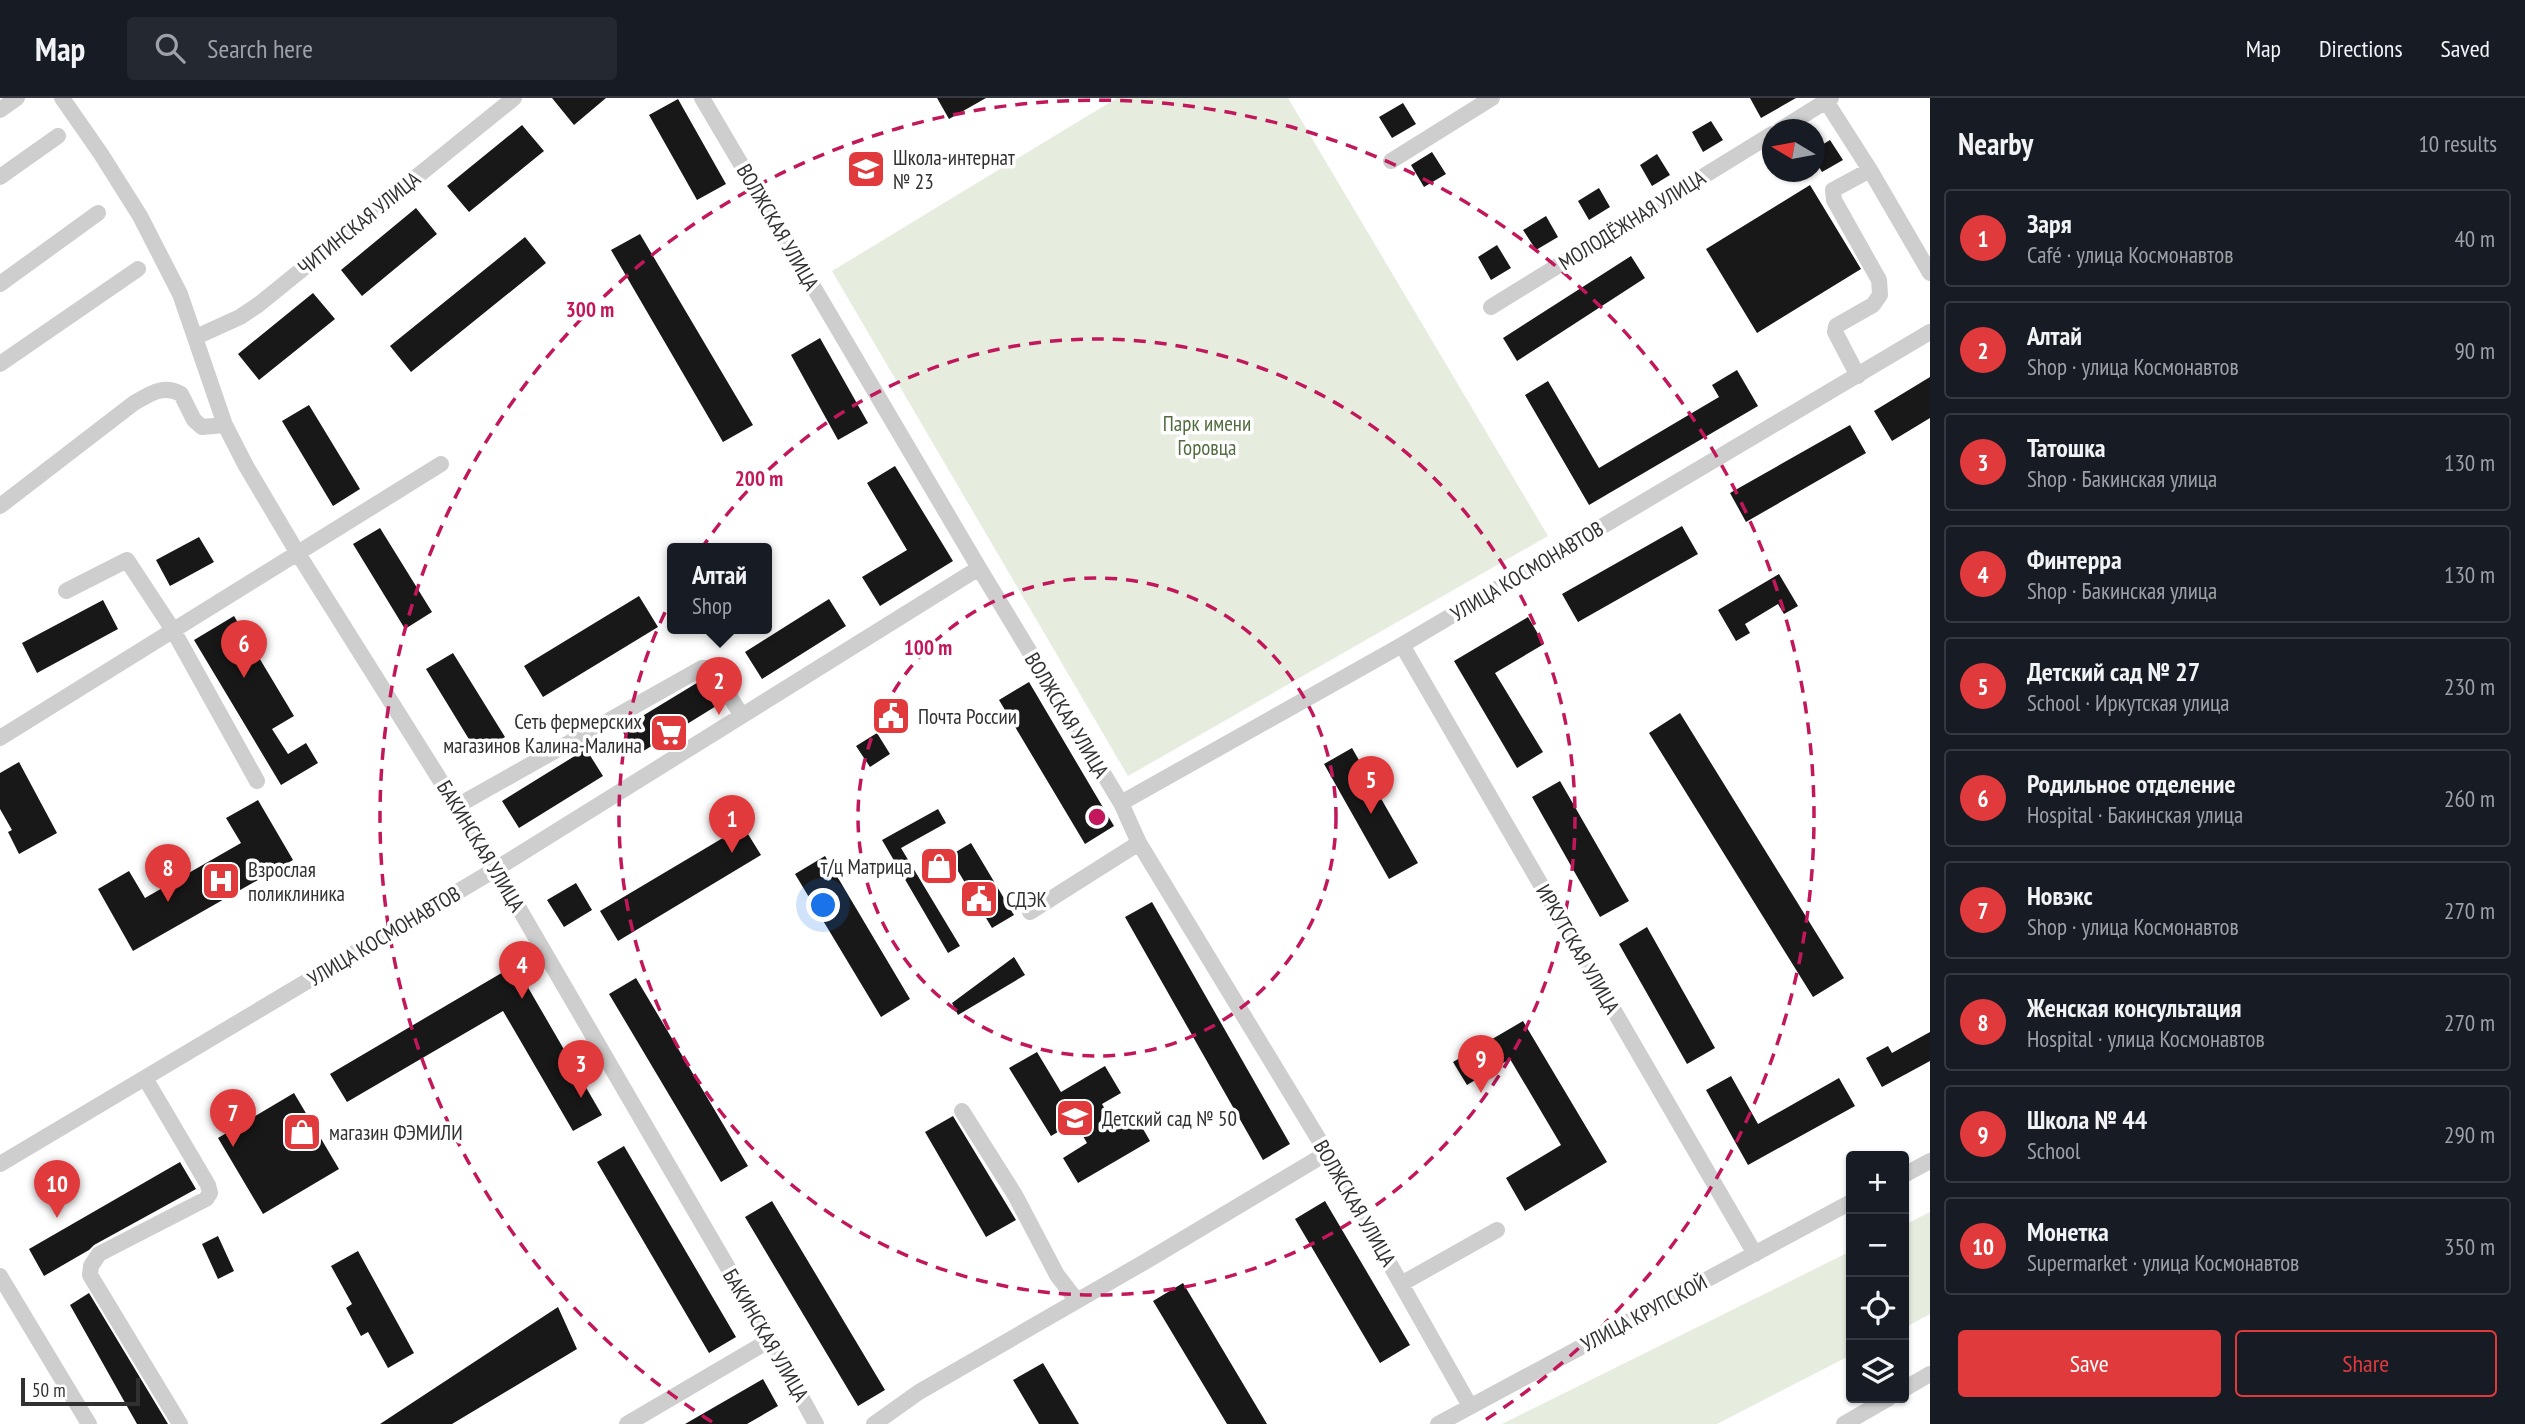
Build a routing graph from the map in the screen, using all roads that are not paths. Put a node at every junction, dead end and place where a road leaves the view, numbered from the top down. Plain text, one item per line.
1 (17, 98) edge
2 (62, 98) edge
3 (514, 98) edge
4 (702, 98) edge
5 (1492, 98) edge
6 (1827, 99) edge
7 (0, 110) edge
8 (1797, 119) edge
9 (58, 136) dead end
10 (1762, 141) edge
11 (1391, 160) dead end
12 (1870, 170) junction
13 (0, 177) edge
14 (98, 214) dead end
15 (138, 269) dead end
16 (1930, 273) edge
17 (0, 284) edge
18 (1491, 307) dead end
19 (1930, 332) edge
20 (197, 337) junction
21 (0, 364) edge
22 (1858, 376) junction
23 (225, 425) junction
24 (441, 464) dead end
25 (0, 506) edge
26 (297, 552) junction
27 (979, 568) junction
28 (66, 591) dead end
29 (173, 630) junction
30 (1402, 645) junction
31 (742, 716) junction
32 (0, 738) edge
33 (257, 781) dead end
34 (1121, 803) junction
35 (457, 806) junction
36 (1139, 843) junction
37 (496, 869) junction
38 (1030, 912) dead end
39 (145, 1078) junction
40 (962, 1111) dead end
41 (1327, 1153) junction
42 (1930, 1161) edge
43 (0, 1164) edge
44 (1909, 1172) edge
45 (1846, 1205) edge
46 (1497, 1230) dead end
47 (1755, 1254) junction
48 (0, 1276) edge
49 (1401, 1284) junction
50 (1077, 1301) junction
51 (770, 1340) junction
52 (1930, 1374) edge
53 (1909, 1387) edge
54 (1880, 1403) edge
55 (1470, 1406) junction
56 (89, 1424) edge
57 (180, 1424) edge
58 (627, 1424) edge
59 (816, 1424) edge
60 (874, 1424) edge
61 (1438, 1424) edge
62 (1844, 1424) edge

1 - 7 street
2 - 20 street, БАКИНСКАЯ УЛИЦА
3 - 20 street, ЧИТИНСКАЯ УЛИЦА
4 - 27 street, ВОЛЖСКАЯ УЛИЦА
5 - 11 street
6 - 8 street
6 - 12 street
9 - 13 street
10 - 18 street, МОЛОДЁЖНАЯ УЛИЦА
12 - 16 street
12 - 22 street
14 - 17 street
15 - 21 street
19 - 22 street, УЛИЦА КОСМОНАВТОВ
20 - 23 street, БАКИНСКАЯ УЛИЦА
22 - 30 street, УЛИЦА КОСМОНАВТОВ
23 - 25 street
23 - 26 street, БАКИНСКАЯ УЛИЦА
24 - 26 street
26 - 29 street
26 - 35 street, БАКИНСКАЯ УЛИЦА
27 - 31 street, УЛИЦА КОСМОНАВТОВ
27 - 34 street, ВОЛЖСКАЯ УЛИЦА
28 - 29 street
29 - 32 street
29 - 33 street
30 - 34 street, УЛИЦА КОСМОНАВТОВ
30 - 47 street, ИРКУТСКАЯ УЛИЦА
31 - 35 street
31 - 37 street, УЛИЦА КОСМОНАВТОВ
34 - 36 street, ВОЛЖСКАЯ УЛИЦА
35 - 37 street, БАКИНСКАЯ УЛИЦА
36 - 38 street
36 - 41 street, ВОЛЖСКАЯ УЛИЦА
37 - 39 street, УЛИЦА КОСМОНАВТОВ
37 - 51 street, БАКИНСКАЯ УЛИЦА
39 - 43 street, УЛИЦА КОСМОНАВТОВ
39 - 57 street
40 - 50 street
41 - 49 street, ВОЛЖСКАЯ УЛИЦА
41 - 50 street
42 - 44 street
45 - 47 street, УЛИЦА КРУПСКОЙ
46 - 49 street
47 - 55 street, УЛИЦА КРУПСКОЙ
48 - 56 street
49 - 55 street, ВОЛЖСКАЯ УЛИЦА
50 - 60 street
51 - 58 street
51 - 59 street, БАКИНСКАЯ УЛИЦА
52 - 53 street
54 - 62 street
55 - 61 street, УЛИЦА КРУПСКОЙ

